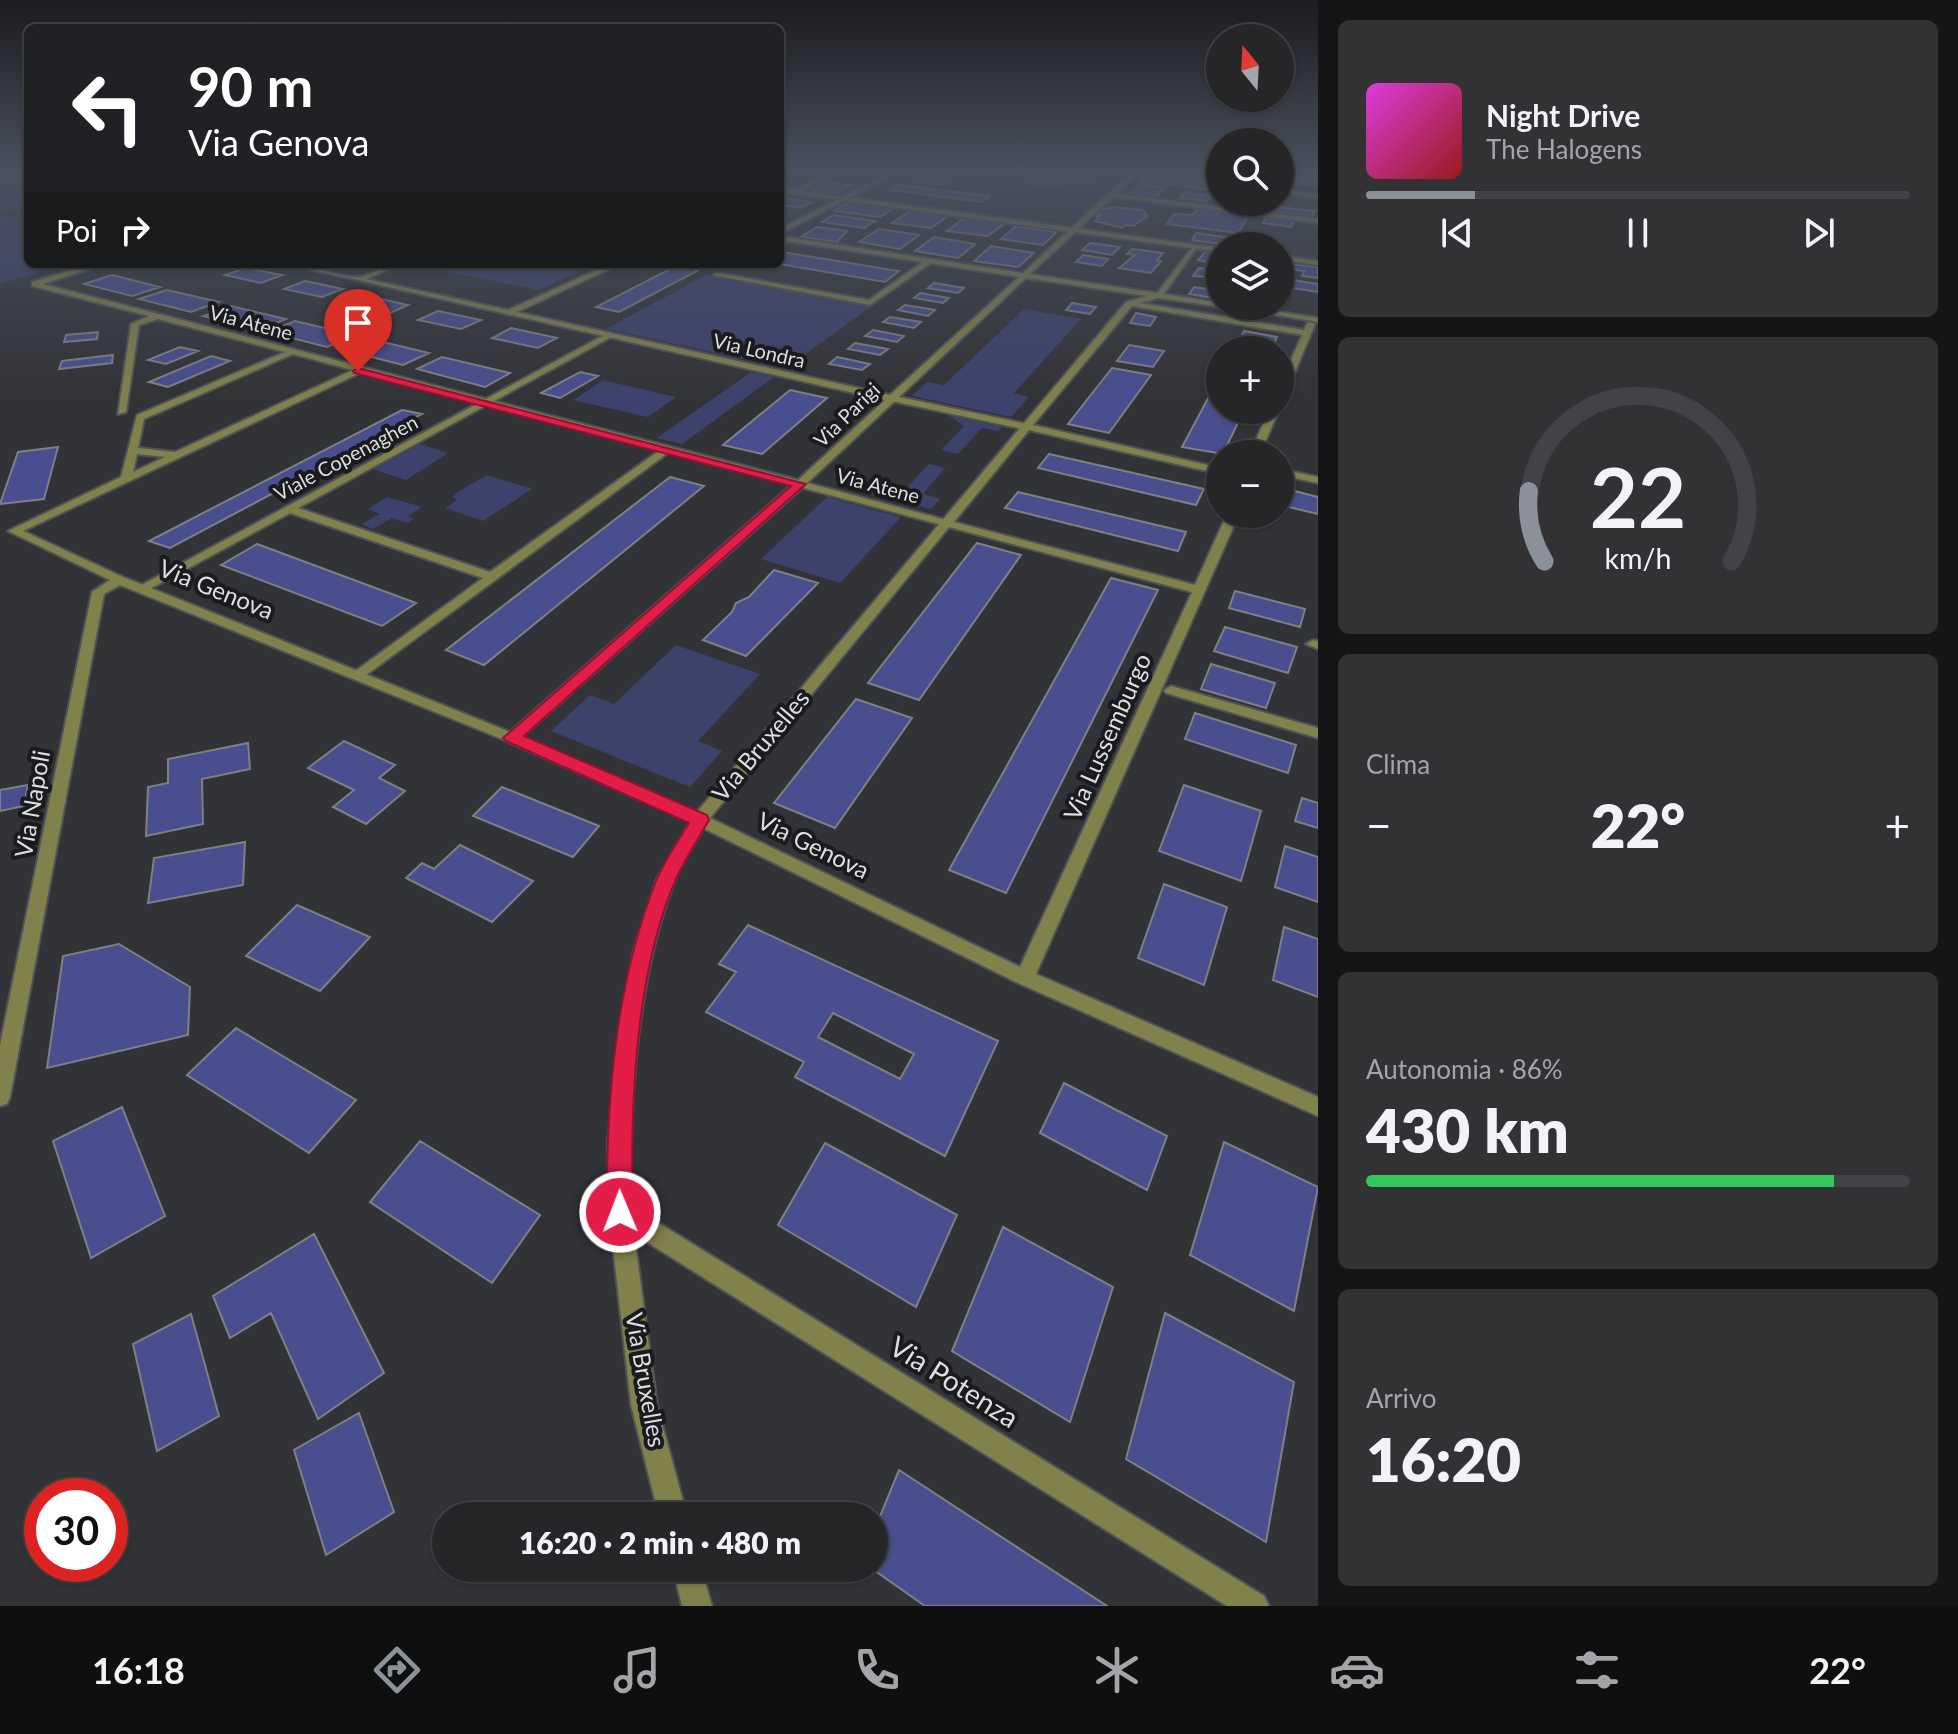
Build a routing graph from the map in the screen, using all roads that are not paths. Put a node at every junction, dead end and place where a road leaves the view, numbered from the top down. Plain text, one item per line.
1 (830, 245) edge
2 (1058, 245) edge
3 (1180, 245) edge
4 (1194, 247) junction
5 (1206, 248) edge
6 (1294, 260) edge
7 (930, 261) junction
8 (1318, 263) edge
9 (88, 268) edge
10 (309, 268) edge
11 (387, 268) edge
12 (607, 268) edge
13 (727, 269) dead end
14 (1026, 275) junction
15 (359, 279) junction
16 (1160, 295) junction
17 (1206, 303) edge
18 (1129, 304) junction
19 (508, 313) junction
20 (1294, 316) edge
21 (156, 317) junction
22 (1315, 319) edge
23 (1307, 333) junction
24 (609, 336) junction
25 (290, 353) junction
26 (1294, 363) edge
27 (358, 371) junction
28 (890, 398) junction
29 (485, 403) junction
30 (121, 412) dead end
31 (1027, 427) junction
32 (133, 450) junction
33 (667, 450) junction
34 (175, 455) junction
35 (1206, 468) edge
36 (1294, 475) edge
37 (126, 478) junction
38 (1318, 480) edge
39 (800, 484) junction
40 (289, 509) junction
41 (946, 523) junction
42 (1227, 528) edge
43 (489, 576) junction
44 (119, 580) junction
45 (142, 588) junction
46 (1200, 590) junction
47 (357, 675) junction
48 (1171, 690) dead end
49 (1318, 733) edge
50 (512, 738) junction
51 (700, 820) junction
52 (1025, 978) junction
53 (0, 1097) edge
54 (1318, 1107) edge
55 (620, 1212) junction
56 (669, 1502) edge
57 (691, 1582) edge
58 (697, 1606) edge
59 (1254, 1606) edge

1 - 7 street
2 - 14 street, Via Parigi
3 - 4 street
4 - 5 street
4 - 16 street
6 - 8 street
7 - 13 street
7 - 14 street
9 - 21 street, Via Atene
10 - 15 street, Via Londra
11 - 15 street
12 - 19 street
14 - 16 street
14 - 28 street, Via Parigi
15 - 19 street, Via Londra
16 - 17 street
16 - 18 street
18 - 23 street
18 - 31 street, Via Bruxelles
19 - 24 street, Via Londra
20 - 22 street
21 - 25 street, Via Atene
21 - 30 street
22 - 23 street
23 - 26 street
24 - 28 street, Via Londra
24 - 29 street, Viale Copenaghen
25 - 27 street, Via Atene
25 - 32 street
27 - 29 street, Via Atene
27 - 34 street
28 - 31 street, Via Londra
28 - 39 street, Via Parigi
29 - 33 street, Via Atene
29 - 40 street, Viale Copenaghen
31 - 35 street, Via Londra
31 - 41 street, Via Bruxelles
32 - 34 street
32 - 37 street
33 - 39 street, Via Atene
33 - 43 street
34 - 37 street
36 - 38 street
37 - 44 street, Via Genova
39 - 41 street, Via Atene
39 - 50 street, Via Parigi
40 - 43 street
40 - 45 street, Viale Copenaghen
41 - 46 street, Via Atene
41 - 51 street, Via Bruxelles
42 - 46 street, Via Lussemburgo
43 - 47 street
44 - 45 street, Via Genova
44 - 53 street, Via Napoli
45 - 47 street, Via Genova
46 - 52 street, Via Lussemburgo
47 - 50 street, Via Genova
48 - 49 street
50 - 51 street, Via Genova
51 - 52 street, Via Genova
51 - 55 street, Via Bruxelles
52 - 54 street, Via Genova
55 - 56 street, Via Bruxelles
55 - 59 street, Via Potenza
57 - 58 street

